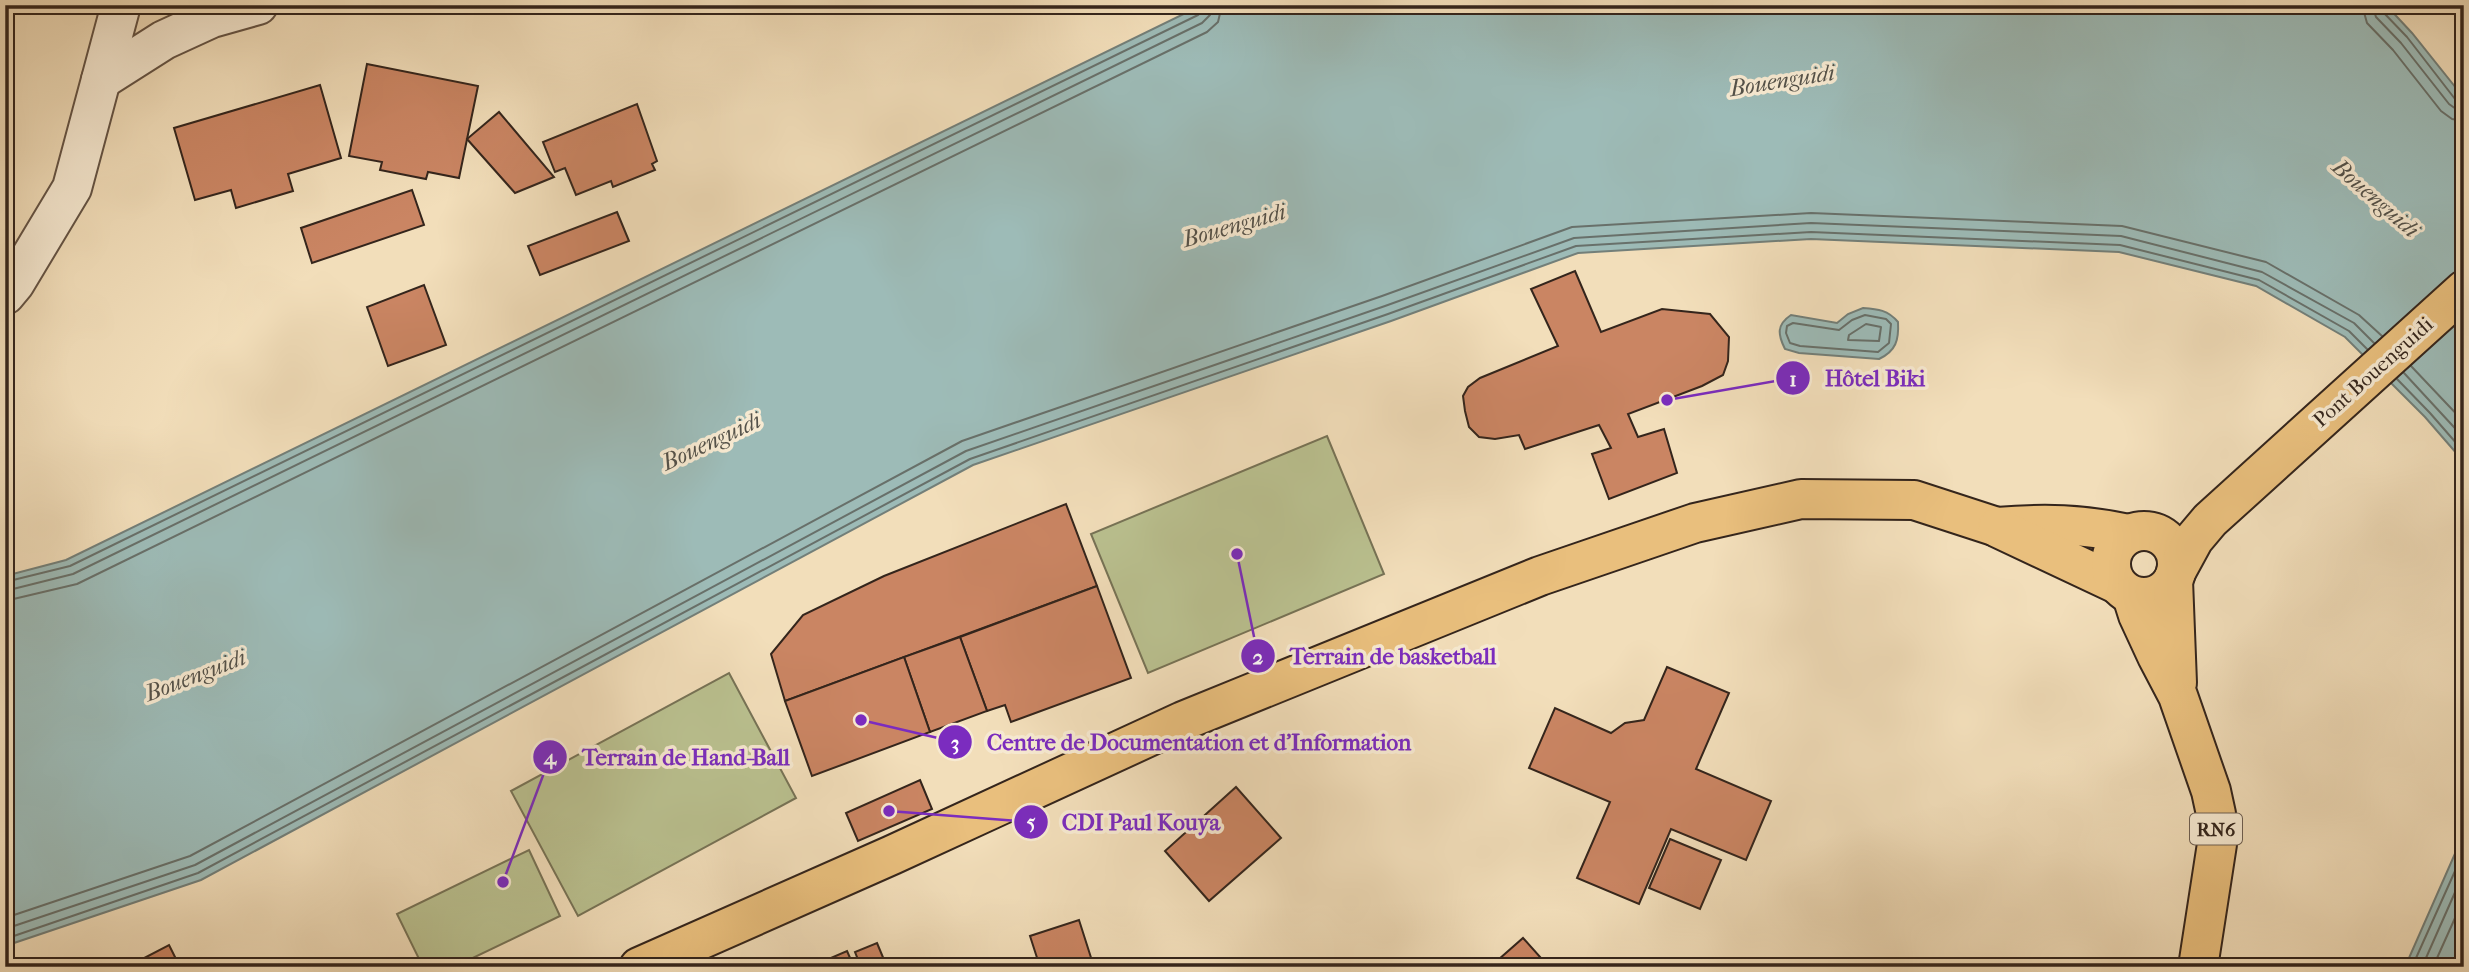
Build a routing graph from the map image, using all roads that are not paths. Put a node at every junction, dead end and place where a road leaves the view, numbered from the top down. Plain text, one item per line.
1 (121, 5) edge
2 (258, 5) edge
3 (100, 80) junction
4 (2464, 290) edge
5 (5, 295) edge
6 (2234, 498) junction
7 (1997, 527) junction
8 (2140, 533) junction
9 (2175, 576) junction
10 (2124, 590) junction
11 (2178, 696) junction
12 (639, 967) edge
13 (2199, 967) edge

1 - 3 street
2 - 3 street
3 - 5 street
4 - 6 main road, Pont Bouenguidi
6 - 8 main road
6 - 9 main road, Pont Bouenguidi
7 - 8 main road
7 - 10 main road
7 - 12 main road
8 - 9 main road
8 - 10 main road
9 - 10 main road
9 - 11 main road
10 - 11 main road
11 - 13 main road, RN6

